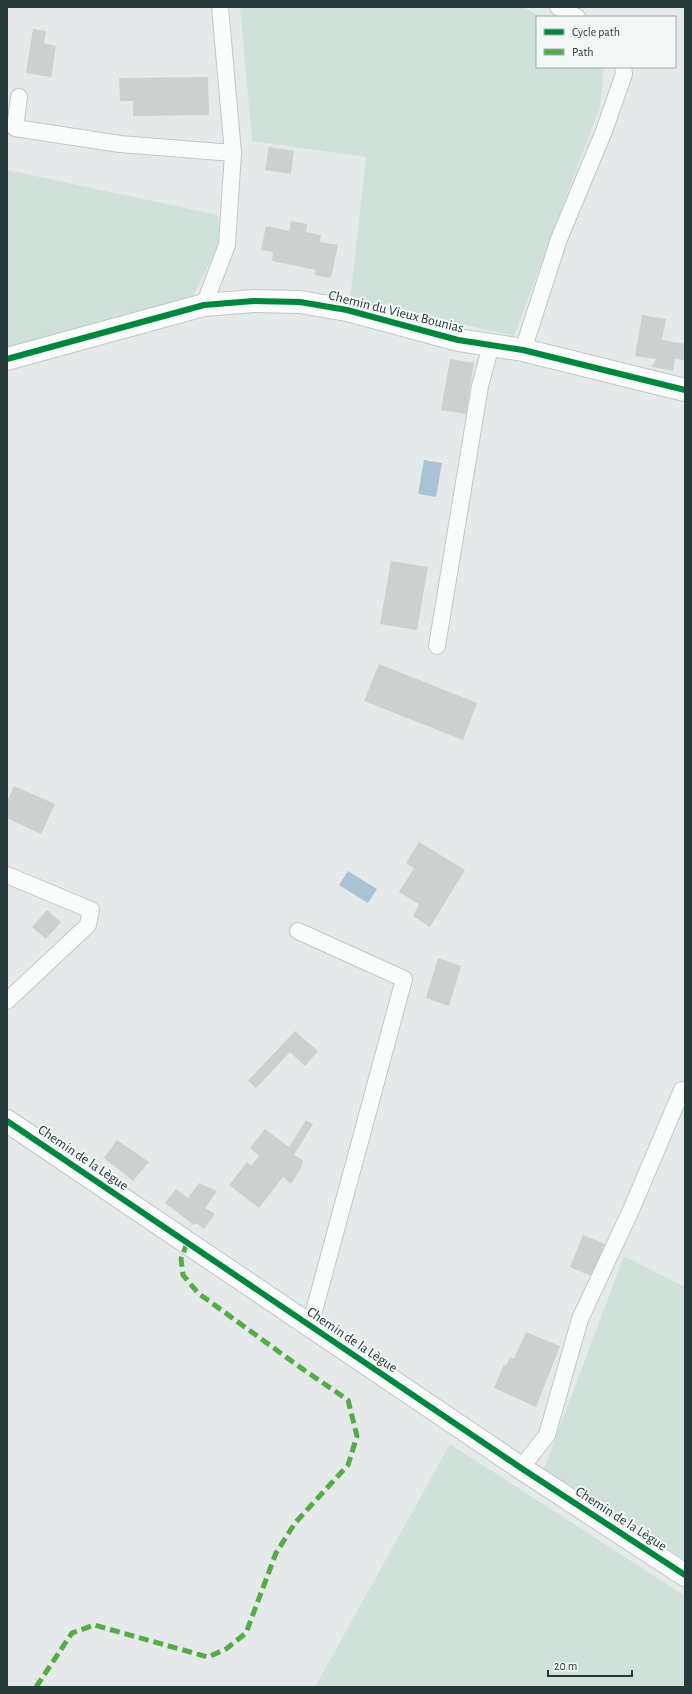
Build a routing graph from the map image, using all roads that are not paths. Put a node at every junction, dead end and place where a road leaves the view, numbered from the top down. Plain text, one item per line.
1 (220, 7) edge
2 (558, 7) edge
3 (575, 16) edge
4 (623, 68) edge
5 (19, 97) dead end
6 (233, 153) junction
7 (204, 305) junction
8 (491, 345) junction
9 (523, 350) junction
10 (7, 359) edge
11 (685, 390) edge
12 (437, 646) dead end
13 (7, 875) edge
14 (298, 931) dead end
15 (7, 1001) edge
16 (682, 1090) dead end
17 (7, 1121) edge
18 (310, 1326) junction
19 (520, 1468) junction
20 (685, 1575) edge

1 - 6 lane
2 - 3 lane
4 - 9 lane
5 - 6 lane
6 - 7 lane
7 - 8 street, Chemin du Vieux Bounias
7 - 10 street, Chemin du Vieux Bounias
8 - 9 street, Chemin du Vieux Bounias
8 - 12 lane
9 - 11 street, Chemin du Vieux Bounias
13 - 15 lane
14 - 18 lane
16 - 19 lane
17 - 18 street, Chemin de la Lègue
18 - 19 street, Chemin de la Lègue
19 - 20 street, Chemin de la Lègue

